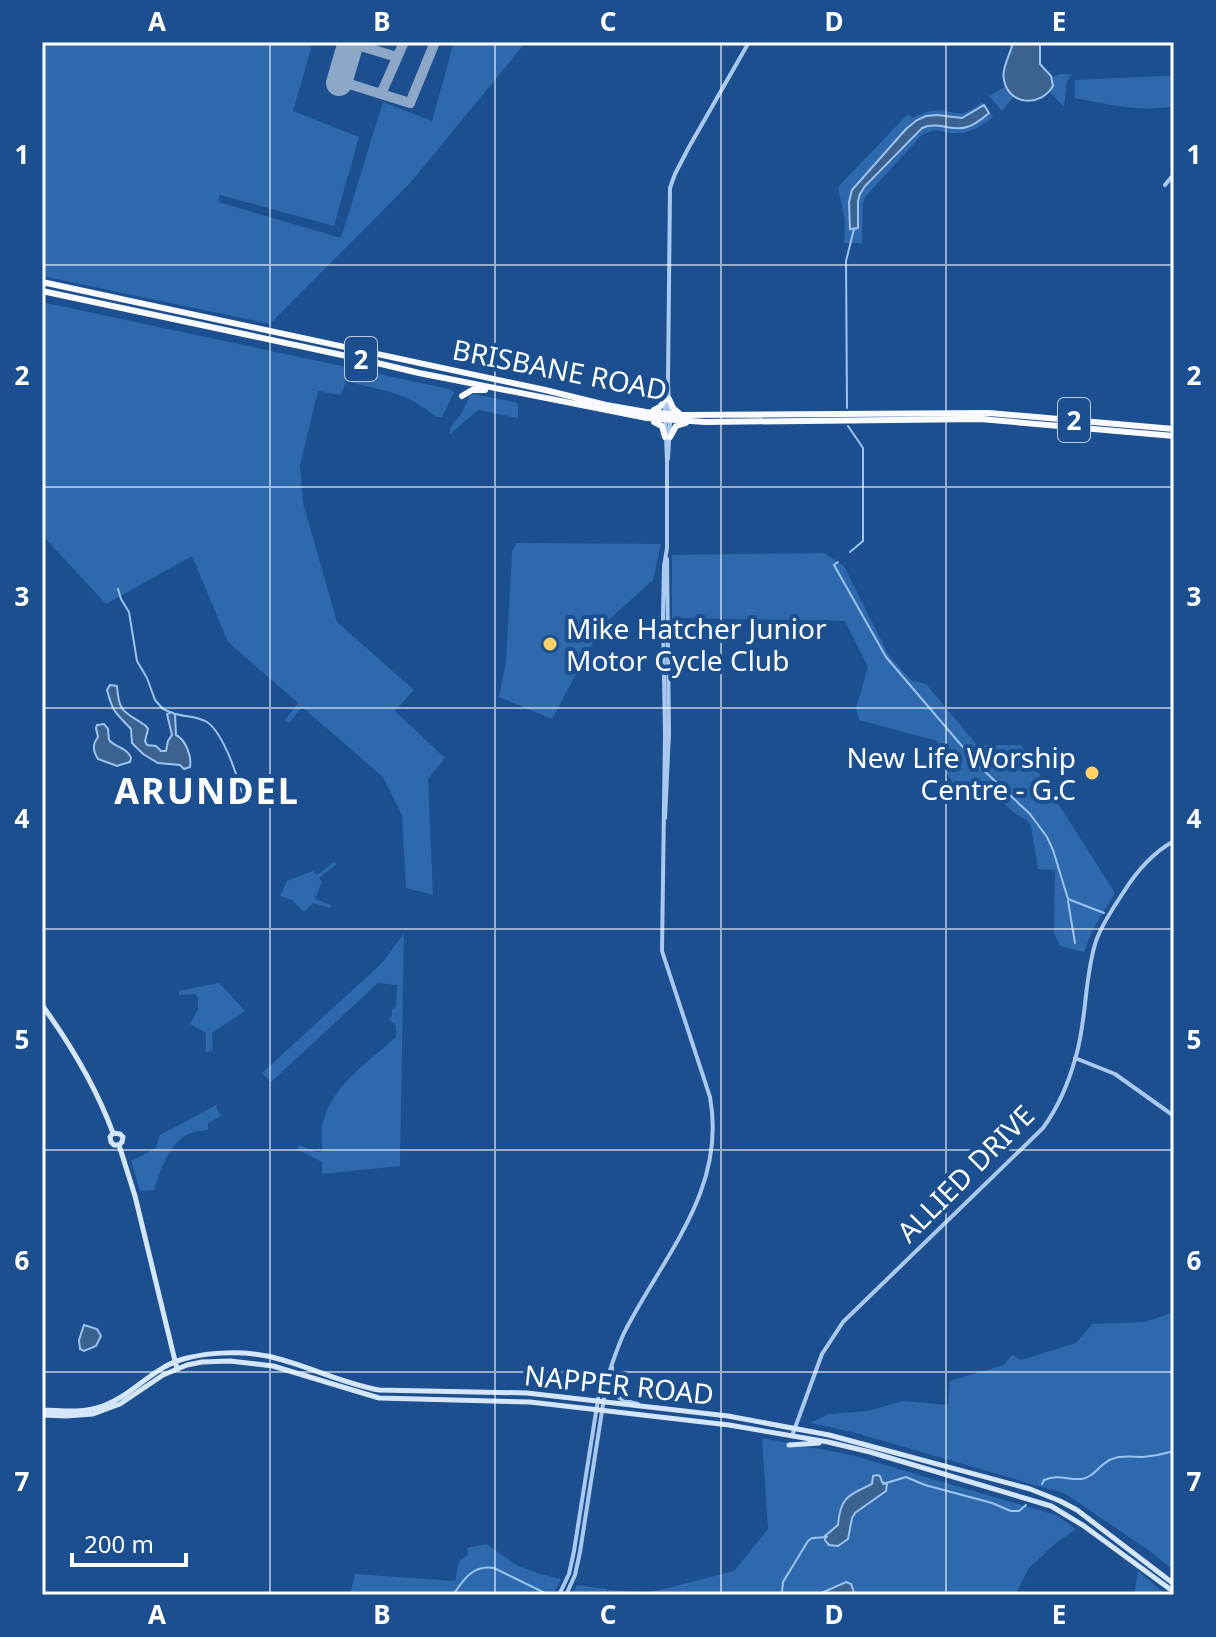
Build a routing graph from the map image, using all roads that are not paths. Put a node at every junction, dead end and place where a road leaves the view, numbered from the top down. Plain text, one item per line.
1 (749, 42) edge
2 (1174, 174) edge
3 (1165, 185) dead end
4 (44, 283) edge
5 (43, 292) edge
6 (516, 393) junction
7 (462, 396) dead end
8 (667, 399) junction
9 (680, 414) junction
10 (647, 415) junction
11 (667, 417) junction
12 (698, 422) junction
13 (1174, 429) edge
14 (1174, 436) edge
15 (668, 437) junction
16 (1174, 841) edge
17 (42, 1005) edge
18 (1075, 1058) junction
19 (1174, 1116) edge
20 (175, 1361) junction
21 (612, 1364) junction
22 (177, 1369) junction
23 (601, 1401) junction
24 (641, 1405) junction
25 (600, 1410) junction
26 (42, 1412) edge
27 (796, 1429) junction
28 (792, 1436) junction
29 (828, 1442) junction
30 (789, 1445) dead end
31 (1174, 1584) edge
32 (1174, 1592) edge
33 (563, 1594) edge

1 - 8 street
2 - 3 street
4 - 10 highway, BRISBANE ROAD / 2
5 - 6 highway, BRISBANE ROAD / 2
6 - 7 highway
6 - 10 highway, BRISBANE ROAD / 2
8 - 9 highway
8 - 10 highway
8 - 11 street
9 - 11 highway, BRISBANE ROAD / 2
9 - 13 highway, BRISBANE ROAD / 2
10 - 11 highway, BRISBANE ROAD / 2
10 - 15 highway
11 - 12 highway, BRISBANE ROAD / 2
11 - 15 street
12 - 14 highway, BRISBANE ROAD / 2
12 - 15 highway
15 - 21 street
16 - 18 street, ALLIED DRIVE
17 - 20 main road
18 - 19 street
18 - 27 street, ALLIED DRIVE
20 - 22 main road
20 - 23 main road, NAPPER ROAD
20 - 26 main road, NAPPER ROAD
21 - 23 street
21 - 24 street
22 - 25 main road, NAPPER ROAD
22 - 26 main road, NAPPER ROAD
23 - 24 main road, NAPPER ROAD
23 - 25 street
24 - 27 main road, NAPPER ROAD
25 - 28 main road, NAPPER ROAD
25 - 33 street
27 - 28 street, ALLIED DRIVE
27 - 31 main road, NAPPER ROAD
28 - 29 main road, NAPPER ROAD
29 - 30 main road
29 - 32 main road, NAPPER ROAD

